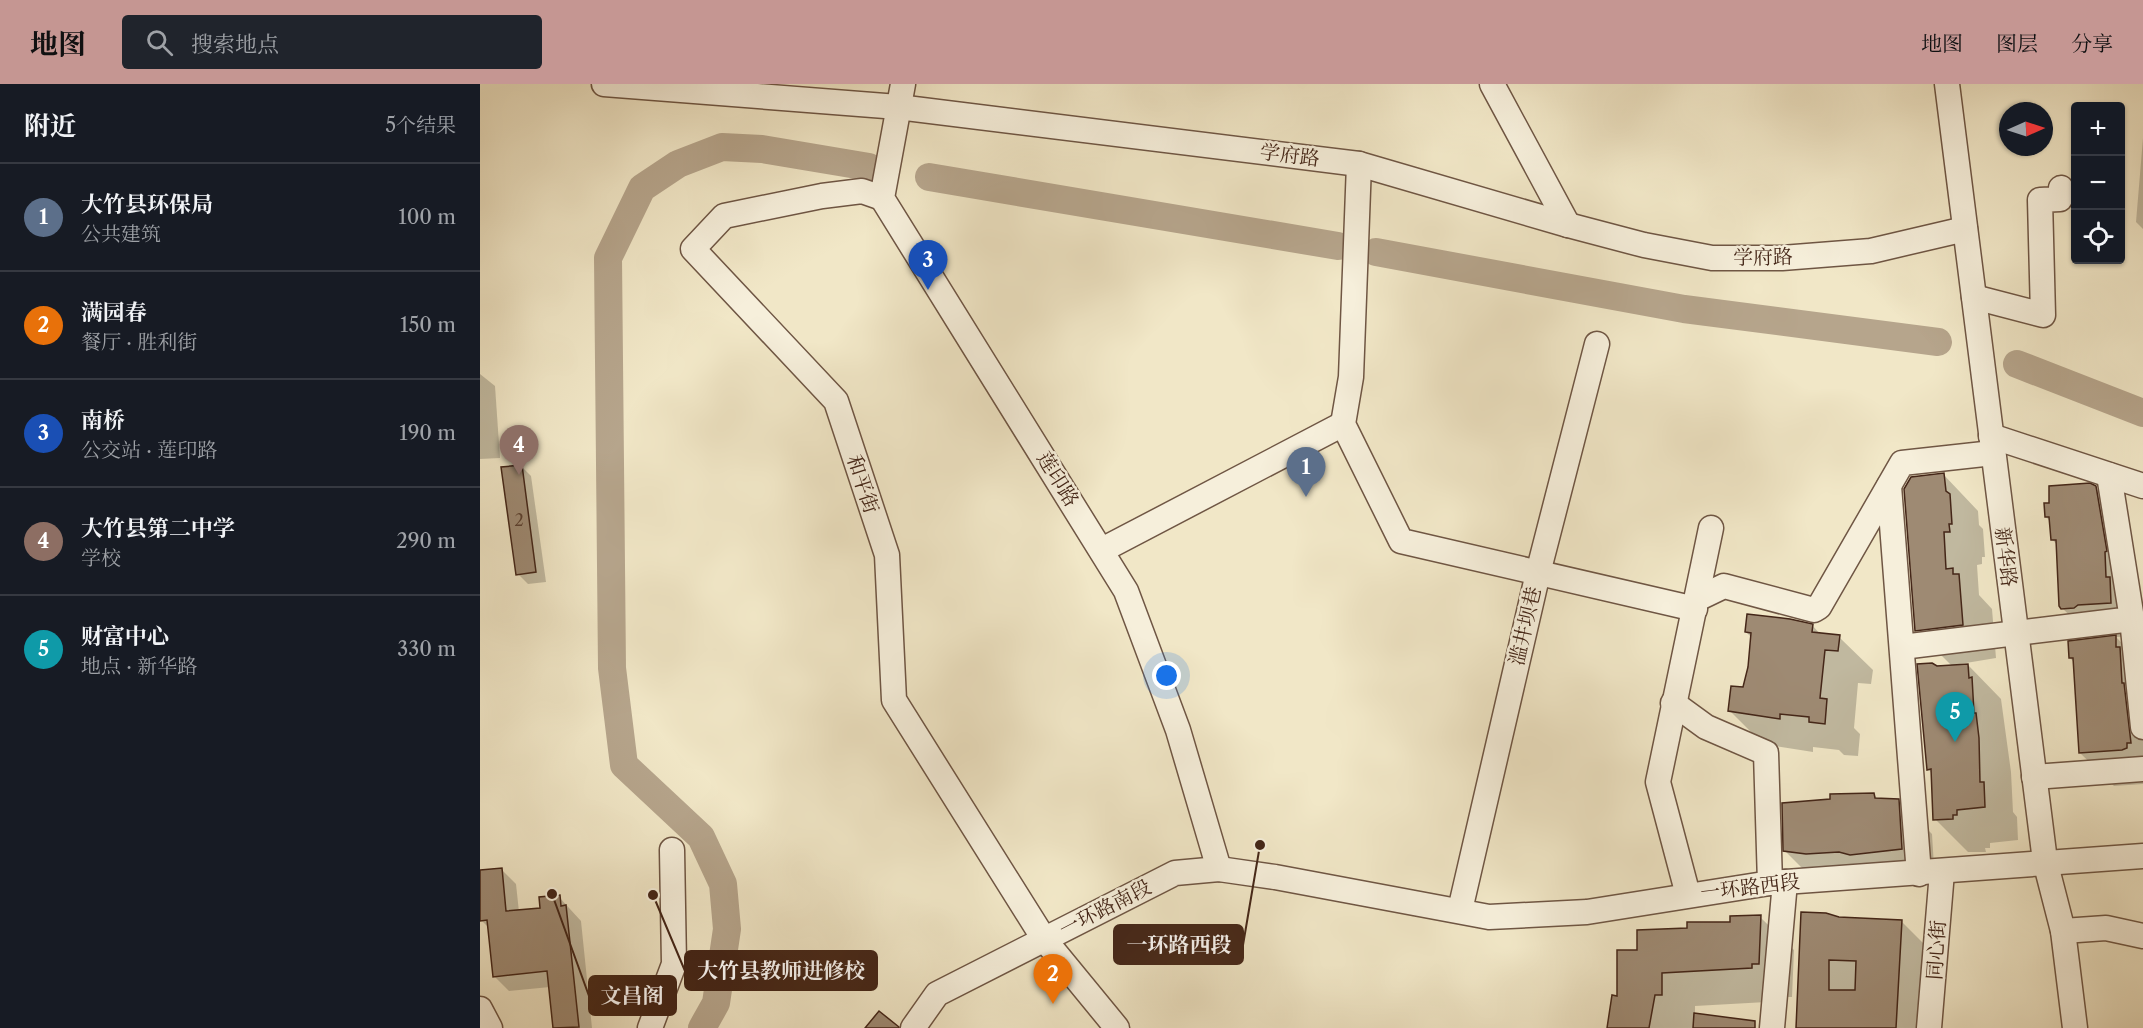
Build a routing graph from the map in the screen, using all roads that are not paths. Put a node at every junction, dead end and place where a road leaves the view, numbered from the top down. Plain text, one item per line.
1 (604, 84) edge
2 (1492, 84) edge
3 (1947, 84) edge
4 (901, 95) edge
5 (1359, 164) junction
6 (2061, 188) dead end
7 (882, 198) junction
8 (1568, 225) junction
9 (1965, 229) junction
10 (1974, 297) junction
11 (1597, 344) dead end
12 (1343, 424) junction
13 (1992, 445) junction
14 (2110, 479) junction
15 (1889, 486) junction
16 (2143, 486) edge
17 (2143, 494) edge
18 (1711, 528) dead end
19 (1102, 550) junction
20 (1538, 573) junction
21 (1696, 604) junction
22 (2132, 620) junction
23 (2016, 635) junction
24 (1902, 647) junction
25 (1673, 703) junction
26 (2143, 727) edge
27 (2143, 769) edge
28 (2034, 777) junction
29 (672, 850) dead end
30 (2143, 856) edge
31 (2044, 861) junction
32 (1219, 869) junction
33 (1930, 873) junction
34 (1778, 882) junction
35 (1688, 895) junction
36 (1460, 910) junction
37 (2063, 931) junction
38 (2143, 936) edge
39 (1044, 939) junction
40 (480, 1009) edge
41 (490, 1028) edge
42 (650, 1028) edge
43 (913, 1028) edge
44 (1117, 1028) edge
45 (1773, 1028) edge
46 (1929, 1028) edge
47 (2075, 1028) edge

1 - 4 street, 学府路
2 - 8 street
3 - 9 street, 新华路
4 - 5 street, 学府路
4 - 7 street
5 - 8 street, 学府路
5 - 12 street
6 - 10 street
7 - 19 street, 莲印路
7 - 39 street, 和平街
8 - 9 street, 学府路
9 - 10 street, 新华路
10 - 13 street, 新华路
11 - 20 street, 滥井坝巷
12 - 19 street
12 - 20 street
13 - 14 street
13 - 15 street
13 - 23 street, 新华路
14 - 16 street
14 - 17 street
14 - 22 street
15 - 21 street
15 - 24 street, 同心街
18 - 21 street
19 - 32 street, 莲印路
20 - 21 street
20 - 36 street, 滥井坝巷
21 - 25 street
22 - 23 street
22 - 26 street
23 - 24 street
23 - 28 street, 新华路
24 - 33 street, 同心街
25 - 34 street
25 - 35 street
27 - 28 street
28 - 31 street, 新华路
29 - 42 street
30 - 31 street, 一环路西段
31 - 33 street, 一环路西段
31 - 37 street, 新华路
32 - 36 street, 一环路西段
32 - 39 street, 一环路南段
33 - 34 street, 一环路西段
33 - 46 street, 同心街
34 - 35 street, 一环路西段
34 - 45 street
35 - 36 street, 一环路西段
37 - 38 street
37 - 47 street, 新华路
39 - 43 street, 一环路南段
39 - 44 street
40 - 41 street

